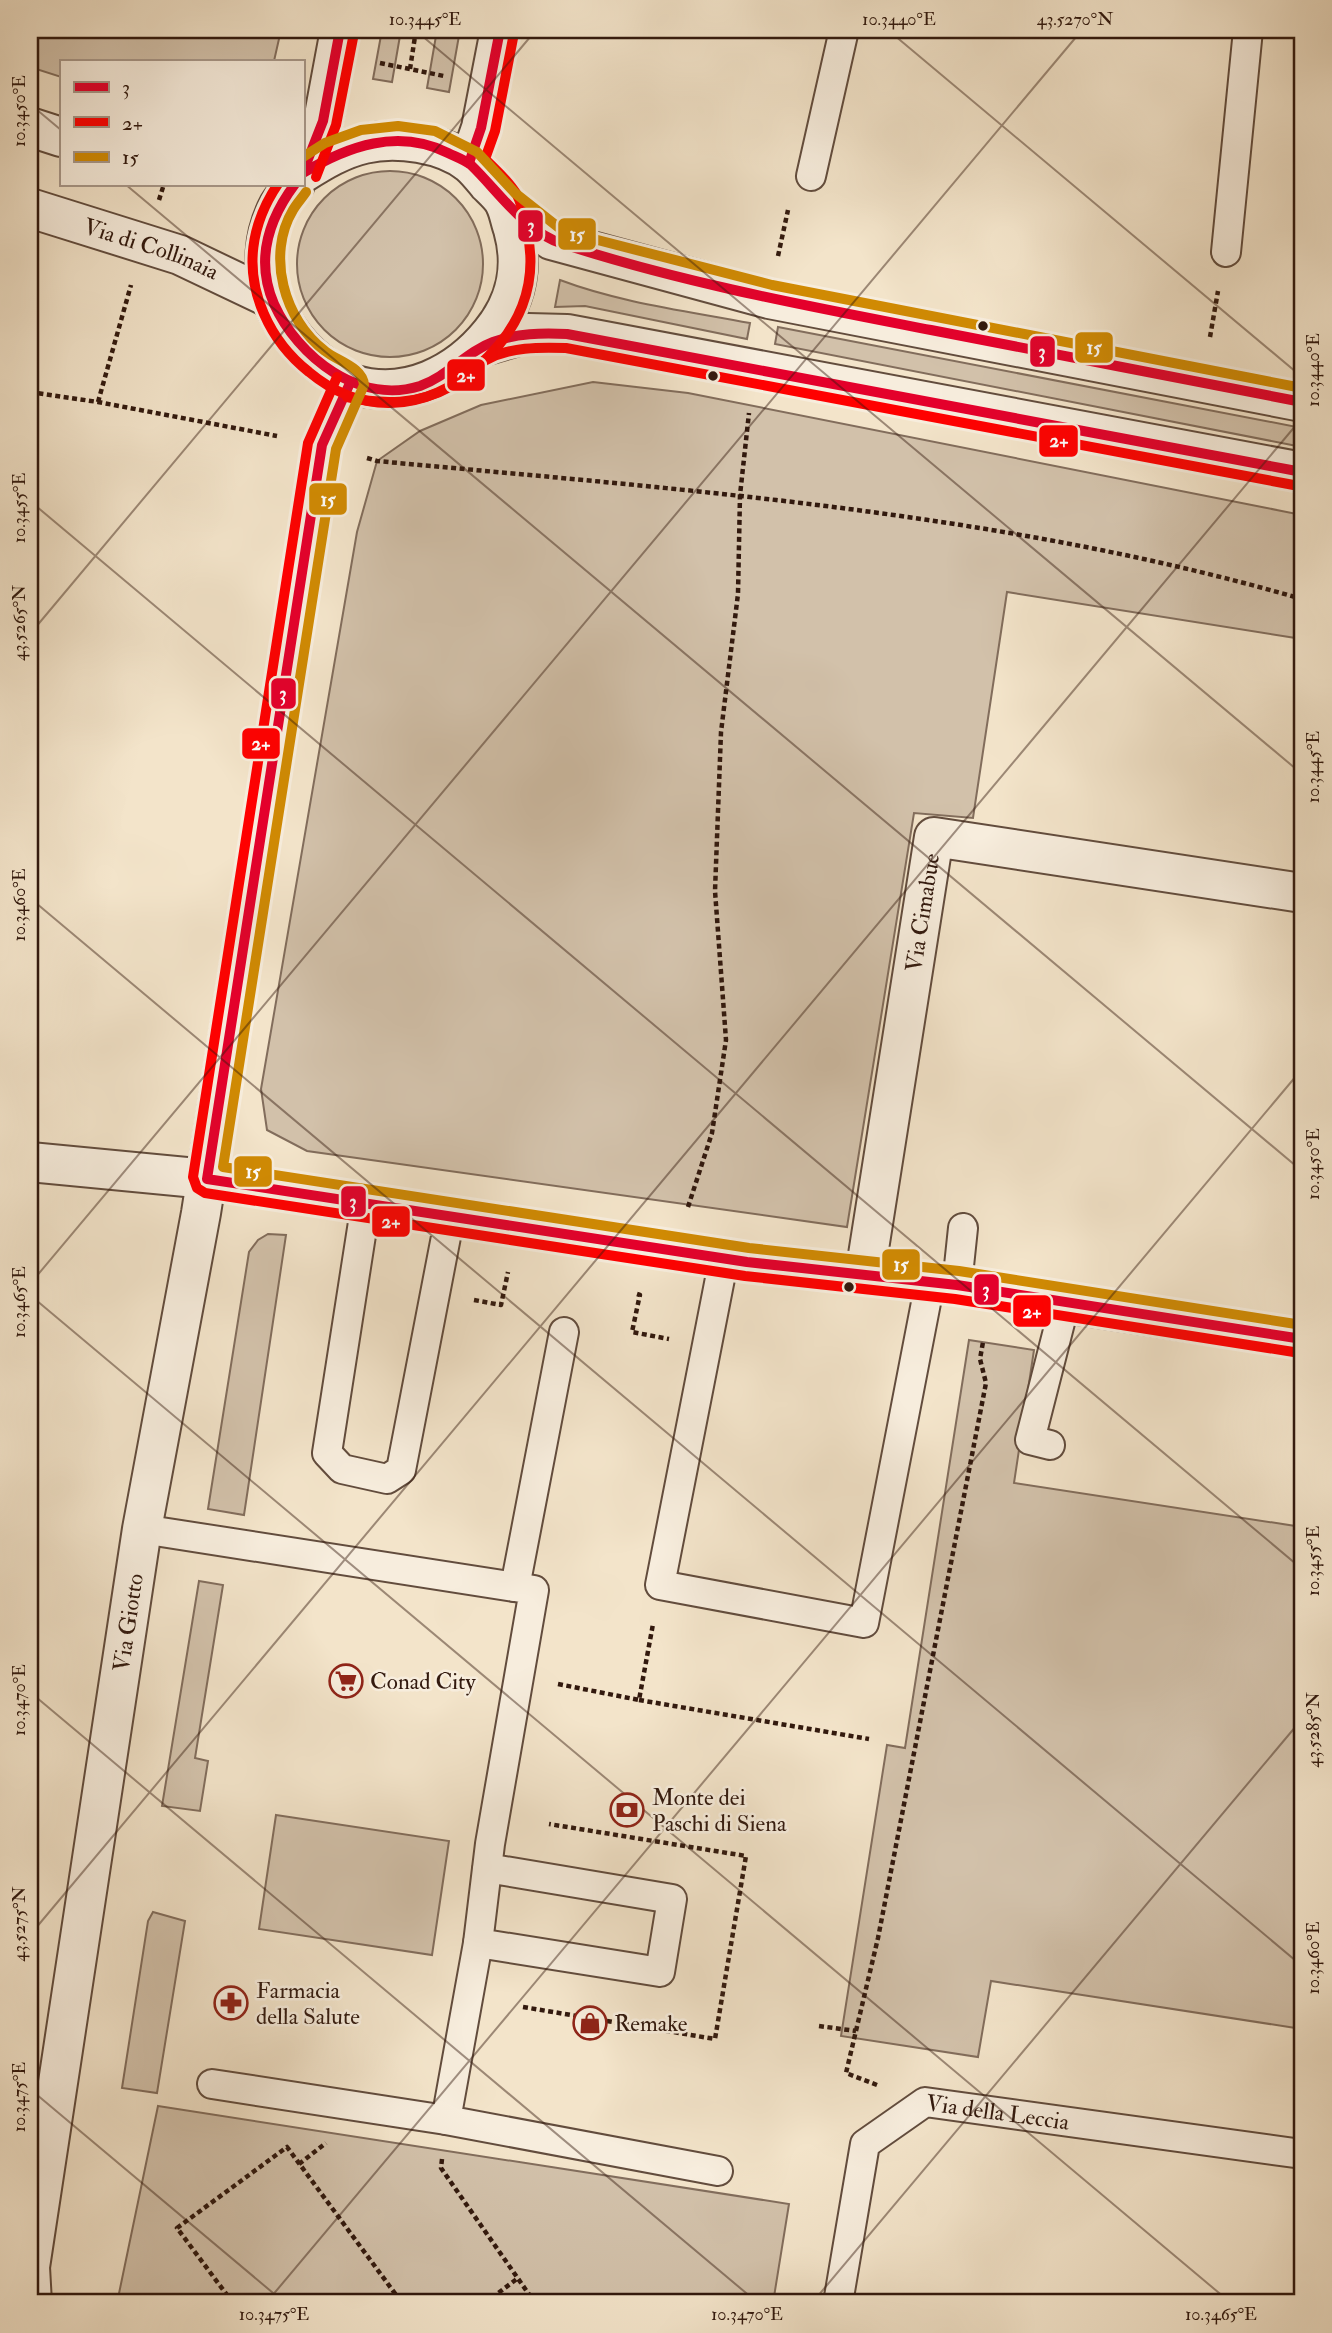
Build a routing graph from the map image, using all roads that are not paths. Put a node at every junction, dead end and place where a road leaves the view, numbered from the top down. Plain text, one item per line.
1 (340, 30) edge
2 (500, 30) edge
3 (845, 30) edge
4 (1248, 30) edge
5 (30, 127) edge
6 (60, 137) edge
7 (469, 163) junction
8 (304, 170) edge
9 (304, 172) edge
10 (811, 176) road end
11 (293, 186) edge
12 (505, 203) junction
13 (30, 208) edge
14 (1226, 252) road end
15 (270, 298) junction
16 (480, 347) junction
17 (350, 383) junction
18 (1302, 402) edge
19 (1302, 472) edge
20 (1302, 893) edge
21 (30, 1162) edge
22 (206, 1179) junction
23 (366, 1203) junction
24 (450, 1216) junction
25 (964, 1228) dead end
26 (724, 1258) junction
27 (865, 1274) junction
28 (944, 1283) junction
29 (1065, 1303) junction
30 (564, 1332) dead end
31 (1302, 1339) edge
32 (1049, 1446) dead end
33 (142, 1529) junction
34 (515, 1587) junction
35 (487, 1868) junction
36 (478, 1943) junction
37 (45, 2068) edge
38 (212, 2084) dead end
39 (446, 2120) junction
40 (1302, 2154) edge
41 (718, 2171) dead end
42 (30, 2267) edge
43 (32, 2303) edge
44 (838, 2303) edge

1 - 8 street
2 - 7 street
3 - 10 lane
4 - 14 lane
5 - 6 street
7 - 9 street
7 - 12 street
11 - 15 street
12 - 16 street
12 - 18 street
13 - 15 street, Via di Collinaia
15 - 17 street
16 - 17 street
16 - 19 street
17 - 22 street, Via Giotto
20 - 27 street, Via Cimabue
21 - 22 street
22 - 23 street
22 - 33 street, Via Giotto
23 - 24 street
23 - 24 lane
24 - 26 street
25 - 28 lane
26 - 27 street
26 - 28 lane
27 - 28 street
28 - 29 street
29 - 31 street
29 - 32 lane
30 - 34 lane
33 - 34 lane
33 - 37 street, Via Giotto
34 - 35 lane
35 - 36 lane
35 - 36 lane
36 - 39 lane
37 - 42 street, Via Giotto
38 - 39 lane
39 - 41 lane
40 - 44 lane, Via della Leccia
42 - 43 street, Via Giotto

